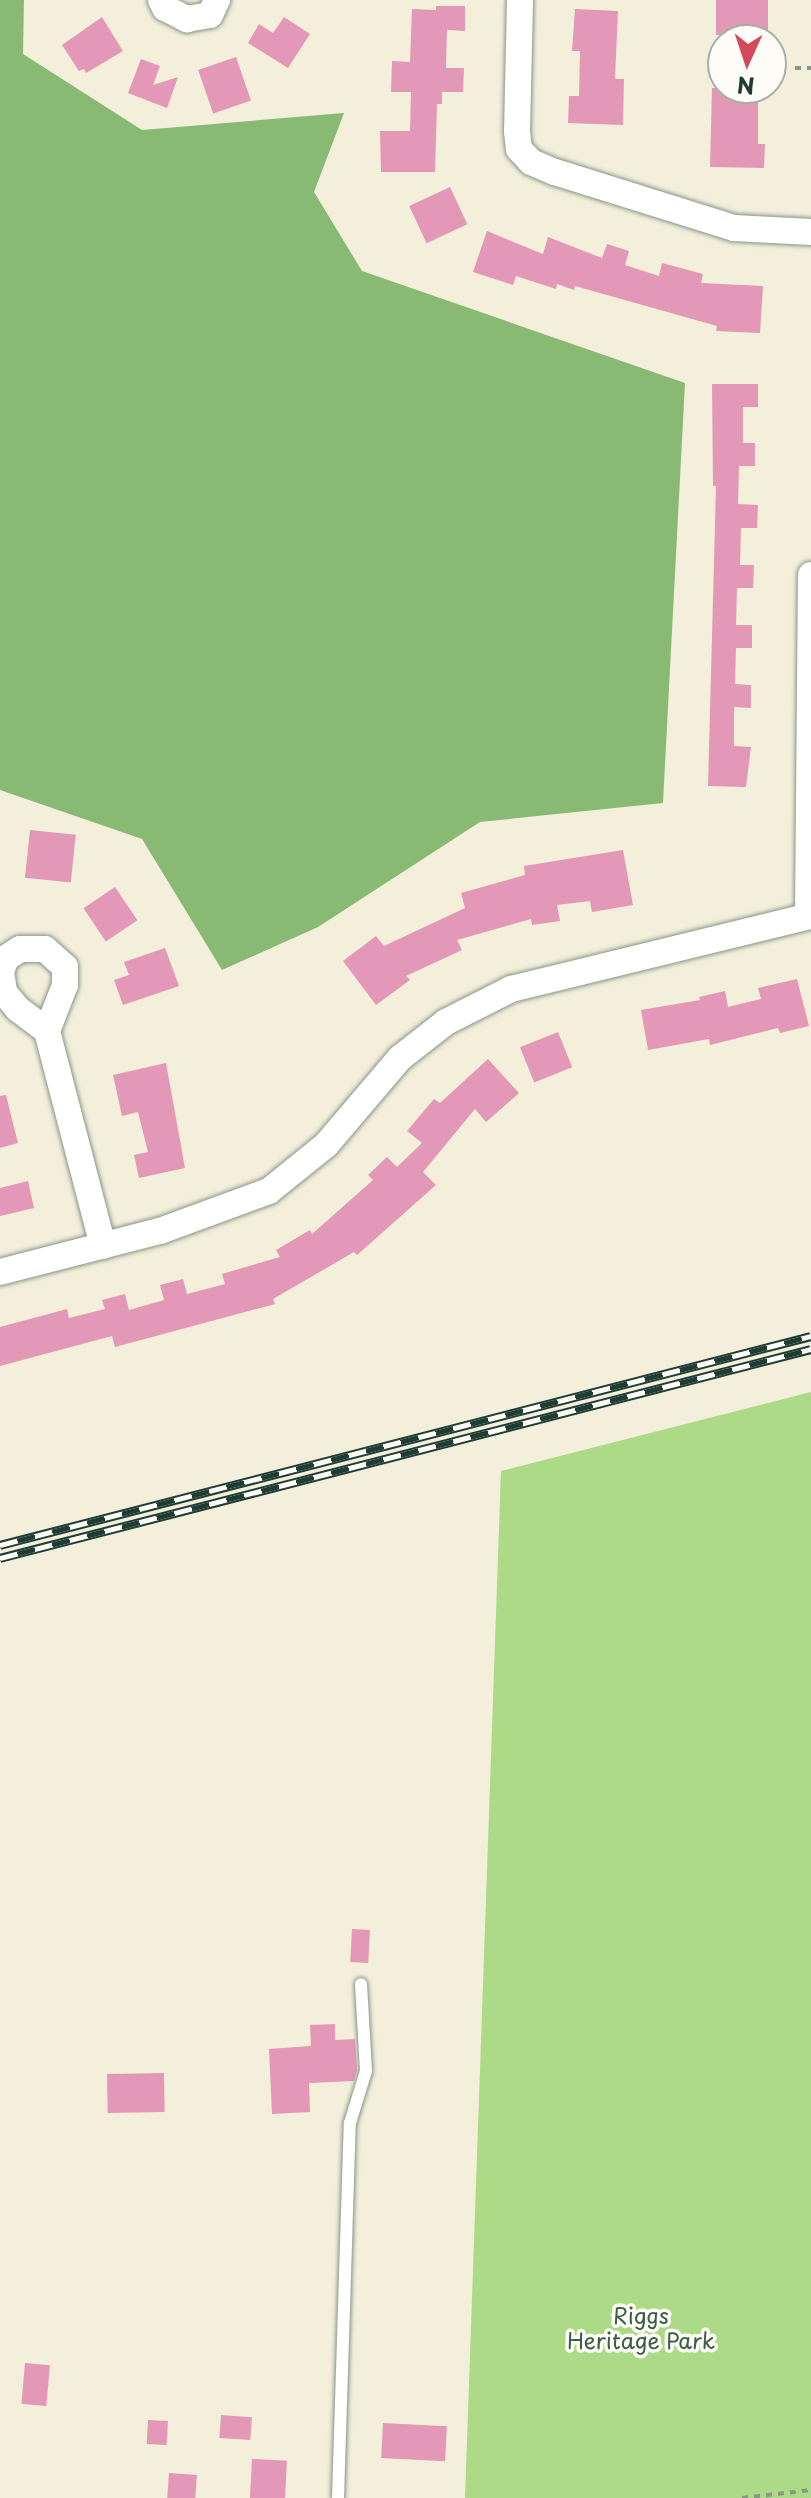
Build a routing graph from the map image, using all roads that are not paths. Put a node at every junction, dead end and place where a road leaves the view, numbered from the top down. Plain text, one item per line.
1 (161, 0) edge
2 (217, 0) edge
3 (520, 0) edge
4 (811, 232) edge
5 (811, 575) edge
6 (810, 916) edge
7 (47, 1031) dead end
8 (103, 1246) junction
9 (0, 1272) edge
10 (361, 1984) dead end
11 (338, 2498) edge

1 - 2 street
3 - 4 street
5 - 6 street
6 - 8 street
7 - 8 street
8 - 9 street
10 - 11 lane

